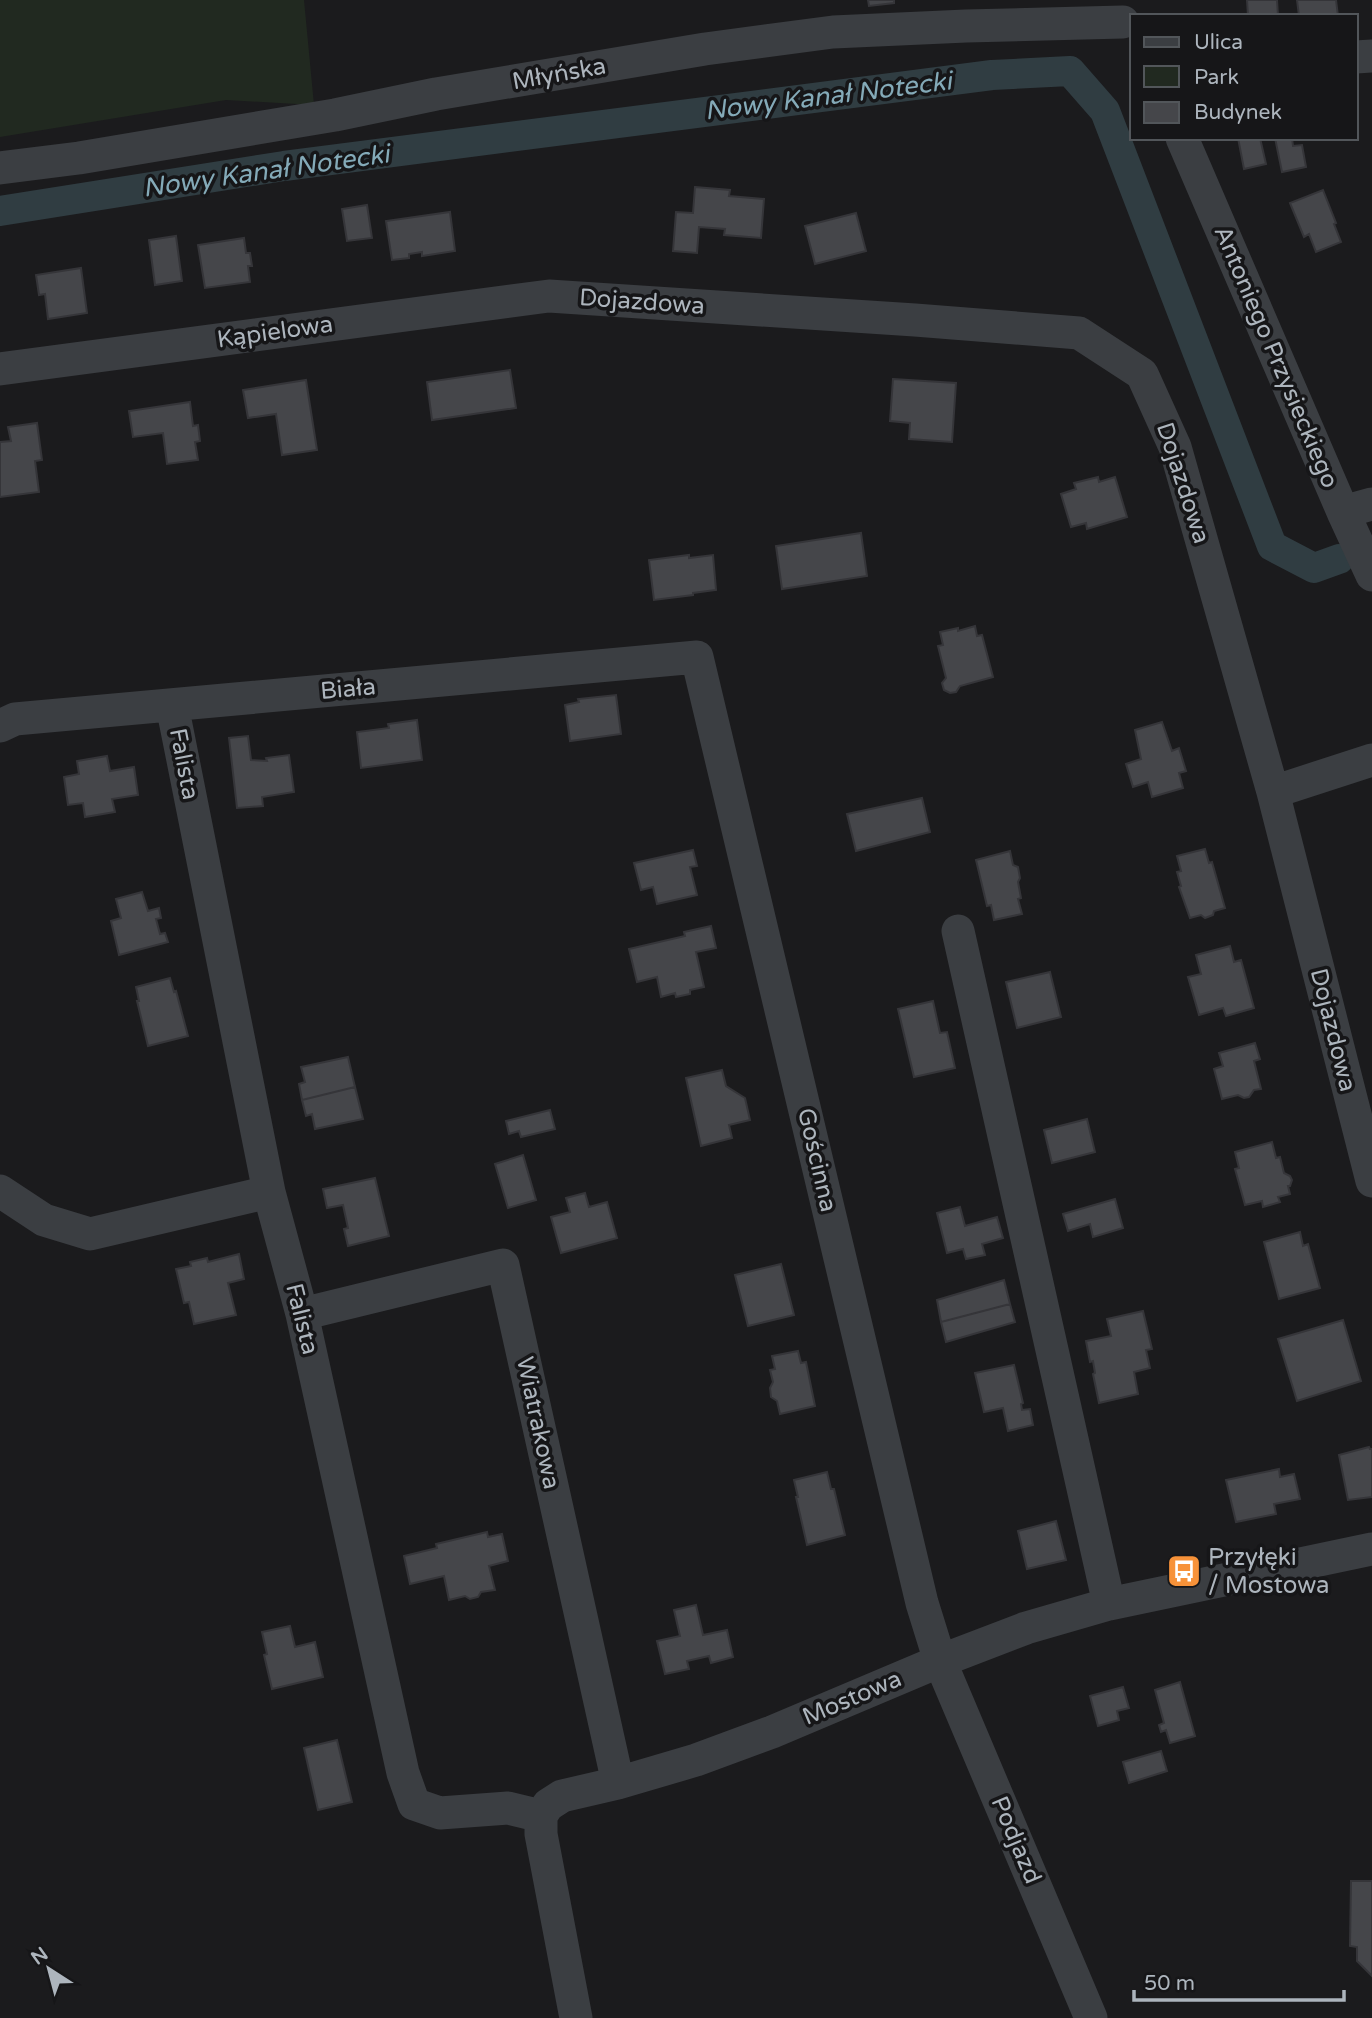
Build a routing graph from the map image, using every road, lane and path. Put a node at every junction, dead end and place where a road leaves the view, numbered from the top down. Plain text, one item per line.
1 (1049, 12) edge
2 (1123, 20) edge
3 (1183, 140) edge
4 (0, 168) edge
5 (549, 296) joint
6 (0, 369) edge
7 (1357, 508) edge
8 (1372, 575) edge
9 (697, 657) joint
10 (172, 705) junction
11 (0, 726) edge
12 (1372, 760) edge
13 (1273, 792) junction
14 (958, 931) dead end
15 (1372, 1181) edge
16 (0, 1191) edge
17 (269, 1192) junction
18 (302, 1314) junction
19 (1372, 1549) edge
20 (1109, 1604) junction
21 (940, 1661) junction
22 (618, 1783) junction
23 (541, 1816) junction
24 (576, 2018) edge
25 (1091, 2018) edge

1 - 2 street, Młyńska
1 - 4 street, Młyńska
3 - 7 street, Antoniego Przysieckiego
5 - 6 street, Kąpielowa
5 - 13 street, Dojazdowa
7 - 8 street, Antoniego Przysieckiego
9 - 10 street, Biała
9 - 21 street, Gościnna
10 - 11 street, Biała
10 - 17 street, Falista
12 - 13 street
13 - 15 street, Dojazdowa
14 - 20 street
16 - 17 street
17 - 18 street, Falista
18 - 22 street, Wiatrakowa
18 - 23 street, Falista
19 - 20 street, Mostowa
20 - 21 street, Mostowa
21 - 22 street, Mostowa
21 - 25 street, Podjazd
22 - 23 street, Mostowa
23 - 24 street

